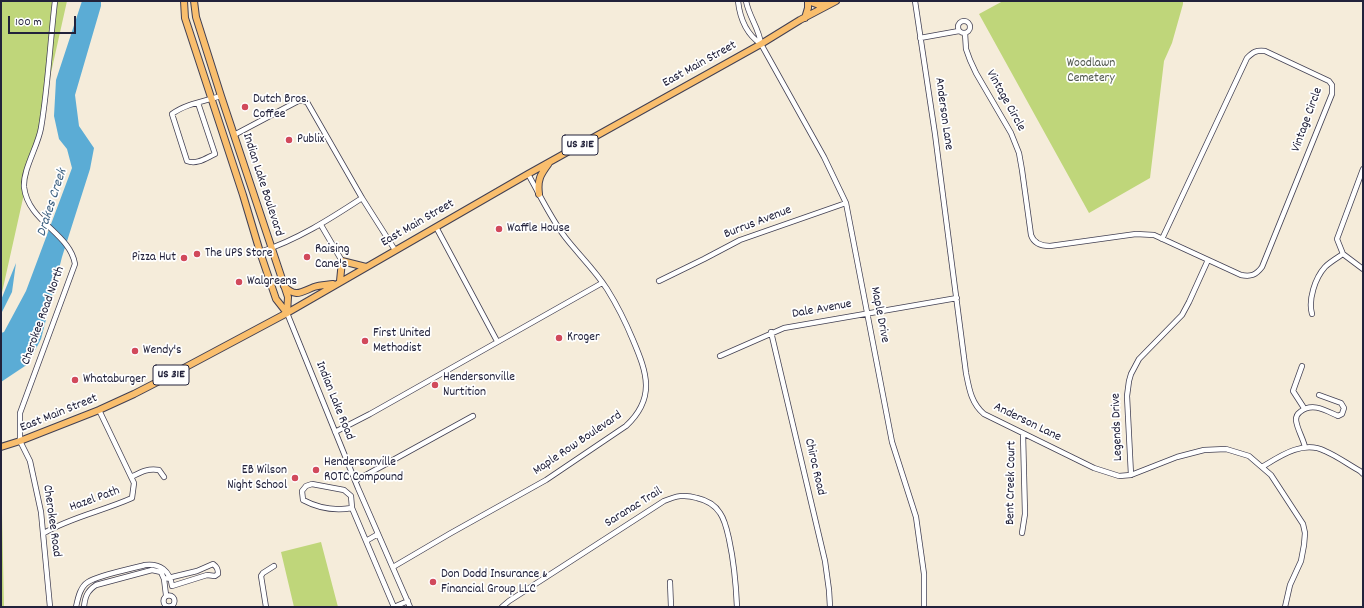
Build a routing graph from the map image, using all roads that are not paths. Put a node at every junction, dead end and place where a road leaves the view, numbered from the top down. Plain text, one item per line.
1 (55, 1) edge
2 (184, 1) edge
3 (194, 1) edge
4 (738, 1) edge
5 (746, 1) edge
6 (915, 1) edge
7 (834, 2) edge
8 (805, 18) junction
9 (959, 31) junction
10 (965, 33) junction
11 (920, 38) junction
12 (761, 44) junction
13 (221, 96) junction
14 (212, 99) junction
15 (198, 103) junction
16 (234, 135) junction
17 (550, 161) junction
18 (1363, 169) edge
19 (528, 174) junction
20 (252, 191) junction
21 (539, 194) junction
22 (243, 195) junction
23 (362, 198) junction
24 (846, 203) junction
25 (321, 225) junction
26 (436, 227) junction
27 (1162, 239) junction
28 (271, 248) junction
29 (394, 250) junction
30 (260, 252) junction
31 (1343, 254) junction
32 (1208, 260) junction
33 (342, 261) junction
34 (366, 267) junction
35 (1363, 269) edge
36 (659, 281) dead end
37 (602, 282) junction
38 (338, 283) junction
39 (284, 286) junction
40 (957, 298) junction
41 (287, 313) junction
42 (867, 313) junction
43 (1312, 314) dead end
44 (771, 332) junction
45 (497, 341) junction
46 (720, 356) dead end
47 (1302, 366) dead end
48 (1319, 395) dead end
49 (1304, 408) junction
50 (99, 410) junction
51 (473, 416) dead end
52 (335, 432) junction
53 (1024, 434) junction
54 (20, 441) junction
55 (1, 447) edge
56 (1305, 447) junction
57 (1262, 467) junction
58 (1363, 474) edge
59 (1131, 476) junction
60 (132, 477) junction
61 (164, 477) dead end
62 (355, 481) junction
63 (352, 508) junction
64 (44, 533) junction
65 (1022, 533) dead end
66 (378, 534) junction
67 (366, 541) junction
68 (274, 566) dead end
69 (393, 567) junction
70 (135, 568) junction
71 (137, 573) junction
72 (109, 575) junction
73 (171, 578) junction
74 (111, 580) junction
75 (164, 580) junction
76 (89, 582) junction
77 (670, 582) dead end
78 (93, 586) junction
79 (172, 586) junction
80 (165, 587) junction
81 (166, 595) junction
82 (172, 596) junction
83 (408, 602) junction
84 (50, 607) edge
85 (76, 607) edge
86 (84, 607) edge
87 (266, 607) edge
88 (394, 607) edge
89 (410, 607) edge
90 (502, 607) edge
91 (671, 607) edge
92 (737, 607) edge
93 (830, 607) edge
94 (924, 607) edge
95 (1285, 607) edge

1 - 54 street, Cherokee Road North
2 - 14 main road, Indian Lake Boulevard
3 - 13 main road, Indian Lake Boulevard
4 - 12 street
5 - 12 street
6 - 11 street, Anderson Lane
7 - 8 main road, East Main Street / US 31E
7 - 8 main road
8 - 12 main road, East Main Street / US 31E
9 - 10 street
9 - 10 street
9 - 11 street
10 - 27 street, Vintage Circle
11 - 40 street, Anderson Lane
12 - 17 main road, East Main Street / US 31E
12 - 24 street, Maple Drive
13 - 14 street
13 - 16 main road, Indian Lake Boulevard
14 - 15 street
14 - 22 main road, Indian Lake Boulevard
15 - 15 street
16 - 20 main road, Indian Lake Boulevard
16 - 23 street
17 - 19 main road, East Main Street / US 31E
17 - 21 main road
18 - 31 street
19 - 21 street, Maple Row Boulevard
19 - 26 main road, East Main Street / US 31E
20 - 22 main road
20 - 28 main road, Indian Lake Boulevard
21 - 37 street, Maple Row Boulevard
22 - 30 main road, Indian Lake Boulevard
23 - 25 street
23 - 29 street
24 - 36 street, Burrus Avenue
24 - 42 street, Maple Drive
25 - 28 street
25 - 33 street
26 - 29 main road, East Main Street / US 31E
26 - 45 street
27 - 32 street, Vintage Circle
27 - 32 street, Vintage Circle
28 - 30 street
28 - 39 main road, Indian Lake Boulevard
29 - 34 main road, East Main Street / US 31E
30 - 41 main road, Indian Lake Boulevard
31 - 35 street
31 - 43 street
32 - 59 street, Legends Drive
33 - 34 main road
33 - 38 main road
34 - 38 main road, East Main Street / US 31E
37 - 45 street
37 - 69 street, Maple Row Boulevard
38 - 39 main road
38 - 41 main road, East Main Street / US 31E
39 - 41 main road, Indian Lake Boulevard
40 - 42 street, Dale Avenue
40 - 53 street, Anderson Lane
41 - 50 main road, East Main Street / US 31E
41 - 52 street, Indian Lake Road
42 - 44 street, Dale Avenue
42 - 94 street, Maple Drive
44 - 46 street, Dale Avenue
44 - 93 street, Chiroc Road
45 - 52 street
47 - 49 street
48 - 49 street
49 - 56 street
50 - 54 main road, East Main Street / US 31E
50 - 60 street, Hazel Path
51 - 62 street
52 - 62 street, Indian Lake Road
53 - 59 street, Anderson Lane
53 - 65 street, Bent Creek Court
54 - 55 main road, East Main Street / US 31E
54 - 64 street, Cherokee Road
56 - 57 street
56 - 58 street
57 - 59 street, Anderson Lane
57 - 95 street, Anderson Lane
60 - 61 street
60 - 64 street, Hazel Path
62 - 66 street, Indian Lake Road
63 - 63 street
63 - 67 street
64 - 84 street, Cherokee Road
66 - 67 street
66 - 69 street, Indian Lake Road
67 - 88 street
68 - 87 street
69 - 83 street, Indian Lake Road
70 - 71 street
70 - 72 street
70 - 73 street
71 - 74 street
71 - 75 street
72 - 74 street
72 - 76 street
73 - 75 street
73 - 79 street
73 - 79 street
74 - 78 street
75 - 80 street
76 - 78 street
76 - 85 street
77 - 91 street
78 - 86 street
79 - 80 street
79 - 82 street
80 - 81 street
81 - 82 street
81 - 82 street
83 - 88 street
83 - 89 street, Indian Lake Road
90 - 92 street, Saranac Trail

